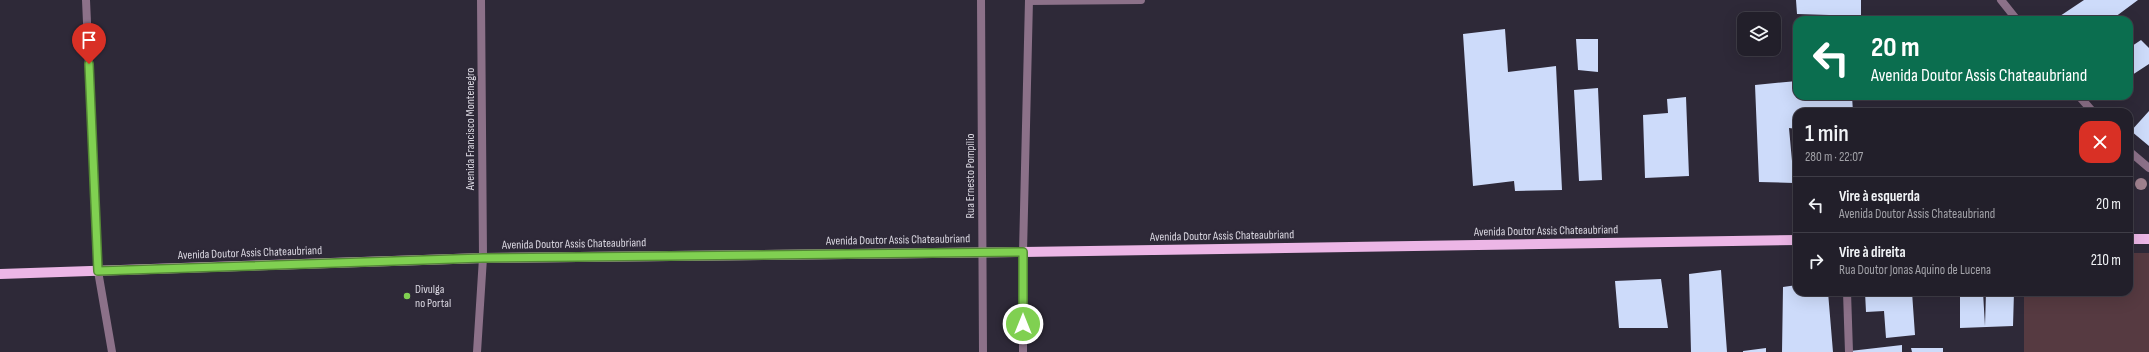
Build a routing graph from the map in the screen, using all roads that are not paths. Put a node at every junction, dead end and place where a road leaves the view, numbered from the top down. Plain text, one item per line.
1 (86, 0) edge
2 (481, 0) edge
3 (981, 0) edge
4 (1141, 0) edge
5 (2001, 0) edge
6 (1029, 1) edge
7 (2014, 16) edge
8 (2082, 100) edge
9 (2090, 108) edge
10 (2133, 154) edge
11 (2149, 168) edge
12 (2133, 239) edge
13 (2149, 239) edge
14 (1793, 240) edge
15 (983, 252) junction
16 (1023, 252) junction
17 (483, 258) junction
18 (98, 271) junction
19 (0, 274) edge
20 (1847, 296) edge
21 (112, 352) edge
22 (477, 352) edge
23 (983, 352) edge
24 (1023, 352) edge
25 (1849, 352) edge

1 - 18 street
2 - 17 street, Avenida Francisco Montenegro
3 - 15 street, Rua Ernesto Pompílio
4 - 6 street
5 - 7 street
6 - 16 street
8 - 9 street
10 - 11 street
12 - 13 main road
14 - 16 main road, Avenida Doutor Assis Chateaubriand
15 - 16 main road, Avenida Doutor Assis Chateaubriand
15 - 17 main road, Avenida Doutor Assis Chateaubriand
15 - 23 street, Rua Ernesto Pompílio
16 - 24 street
17 - 18 main road, Avenida Doutor Assis Chateaubriand
17 - 22 street, Avenida Francisco Montenegro
18 - 19 main road, Avenida Doutor Assis Chateaubriand
18 - 21 street
20 - 25 street

